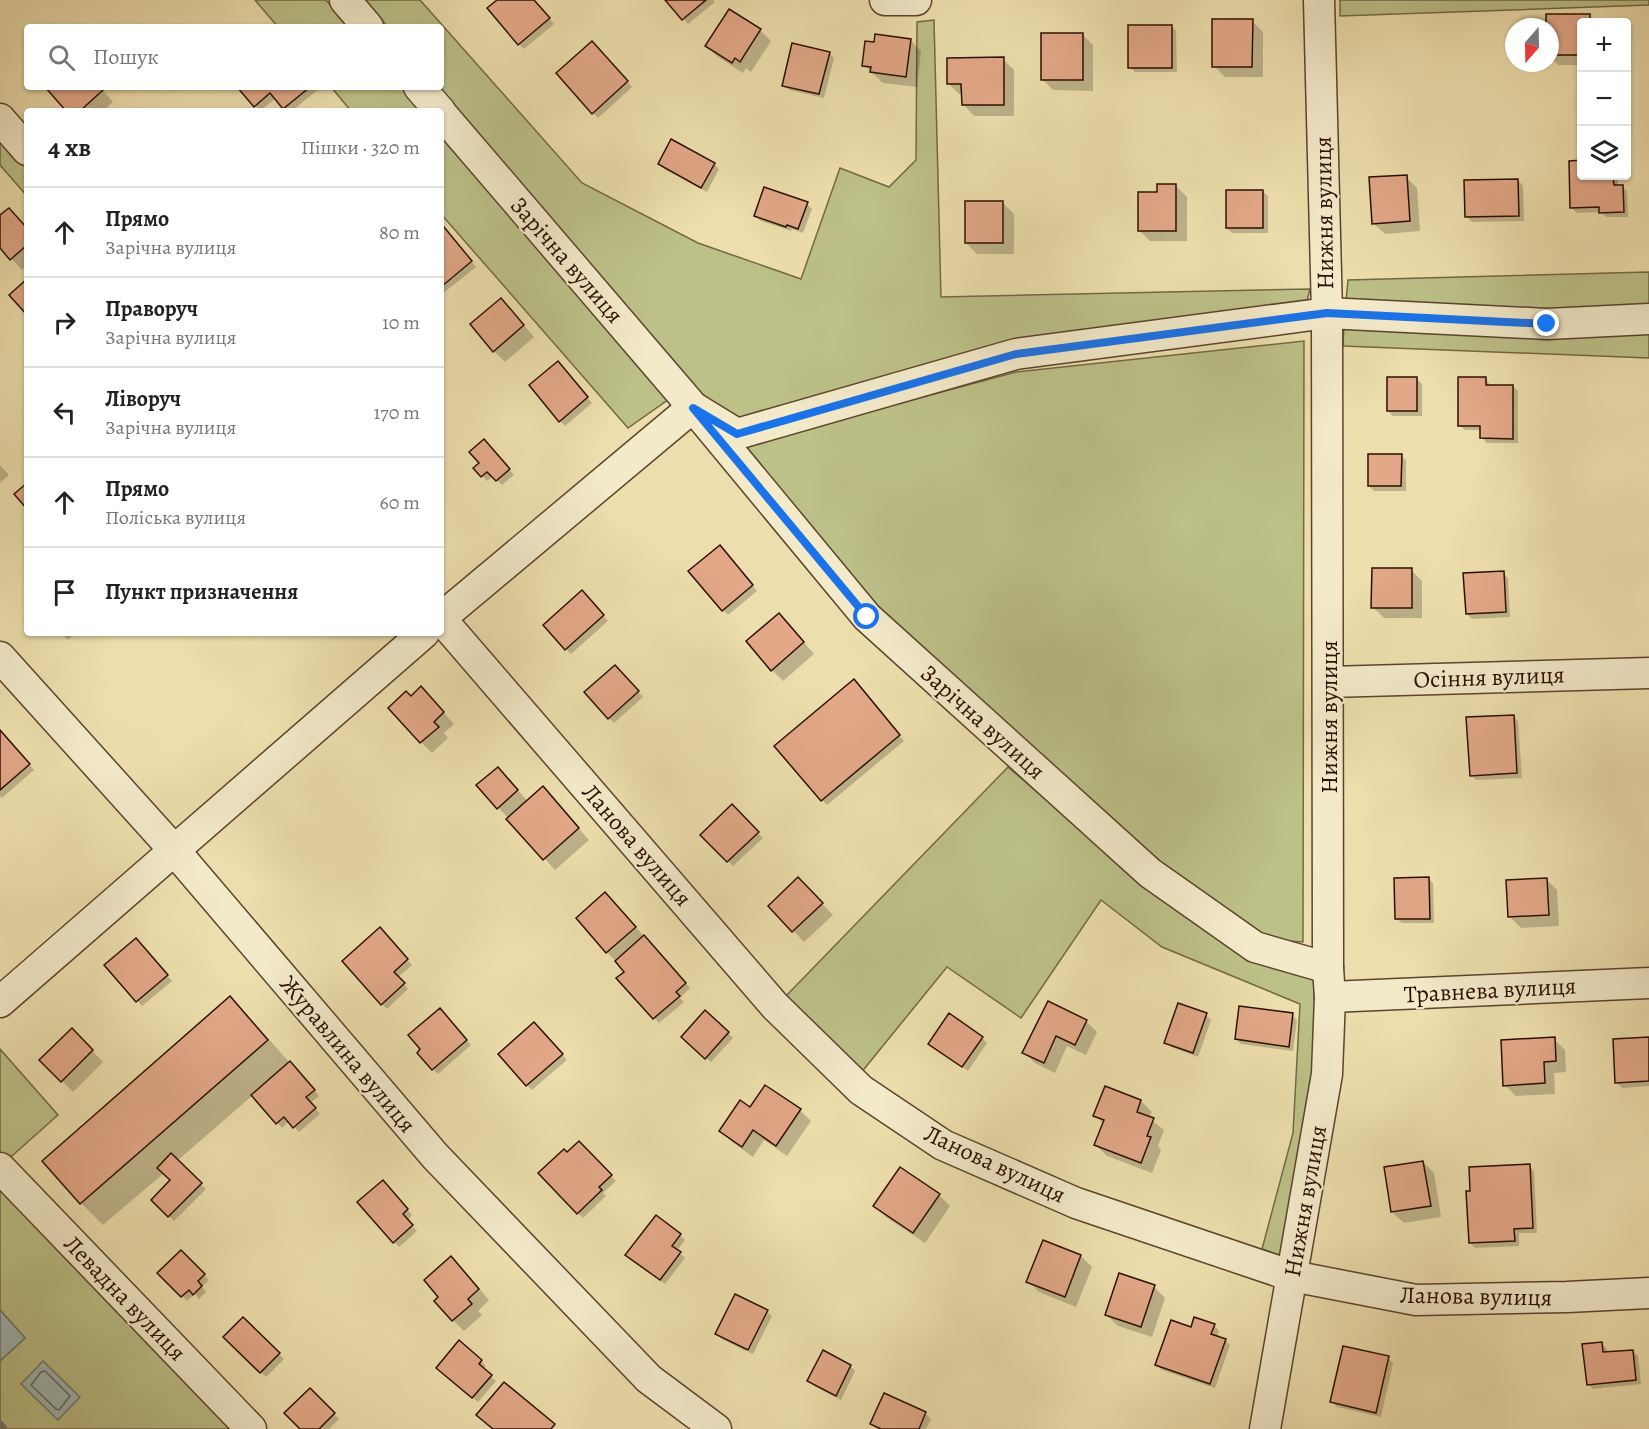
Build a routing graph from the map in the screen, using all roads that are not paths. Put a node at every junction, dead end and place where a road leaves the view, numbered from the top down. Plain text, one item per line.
1 (345, 0) edge
2 (885, 0) edge
3 (916, 0) edge
4 (1319, 0) edge
5 (365, 24) edge
6 (422, 90) edge
7 (437, 108) edge
8 (444, 117) edge
9 (0, 119) edge
10 (24, 147) edge
11 (1327, 313) junction
12 (1649, 319) edge
13 (693, 408) junction
14 (444, 616) edge
15 (444, 621) edge
16 (421, 636) edge
17 (0, 657) edge
18 (1649, 673) edge
19 (1329, 682) junction
20 (174, 850) junction
21 (1329, 983) junction
22 (1649, 983) edge
23 (0, 1002) edge
24 (0, 1168) edge
25 (1292, 1276) junction
26 (1649, 1293) edge
27 (250, 1429) edge
28 (716, 1429) edge
29 (1265, 1429) edge

1 - 5 street
2 - 3 street
4 - 11 street, Нижня вулиця
6 - 7 street, Зарічна вулиця
8 - 13 street, Зарічна вулиця
9 - 10 street
11 - 12 street, Зарічна вулиця
11 - 13 street, Зарічна вулиця
11 - 19 street, Нижня вулиця
13 - 14 street
13 - 21 street, Зарічна вулиця
15 - 25 street, Ланова вулиця
16 - 20 street
17 - 20 street, Журавлина вулиця
18 - 19 street, Осіння вулиця
19 - 21 street, Нижня вулиця
20 - 23 street
20 - 28 street, Журавлина вулиця
21 - 22 street, Травнева вулиця
21 - 25 street, Нижня вулиця
24 - 27 street, Левадна вулиця
25 - 26 street, Ланова вулиця
25 - 29 street, Нижня вулиця

